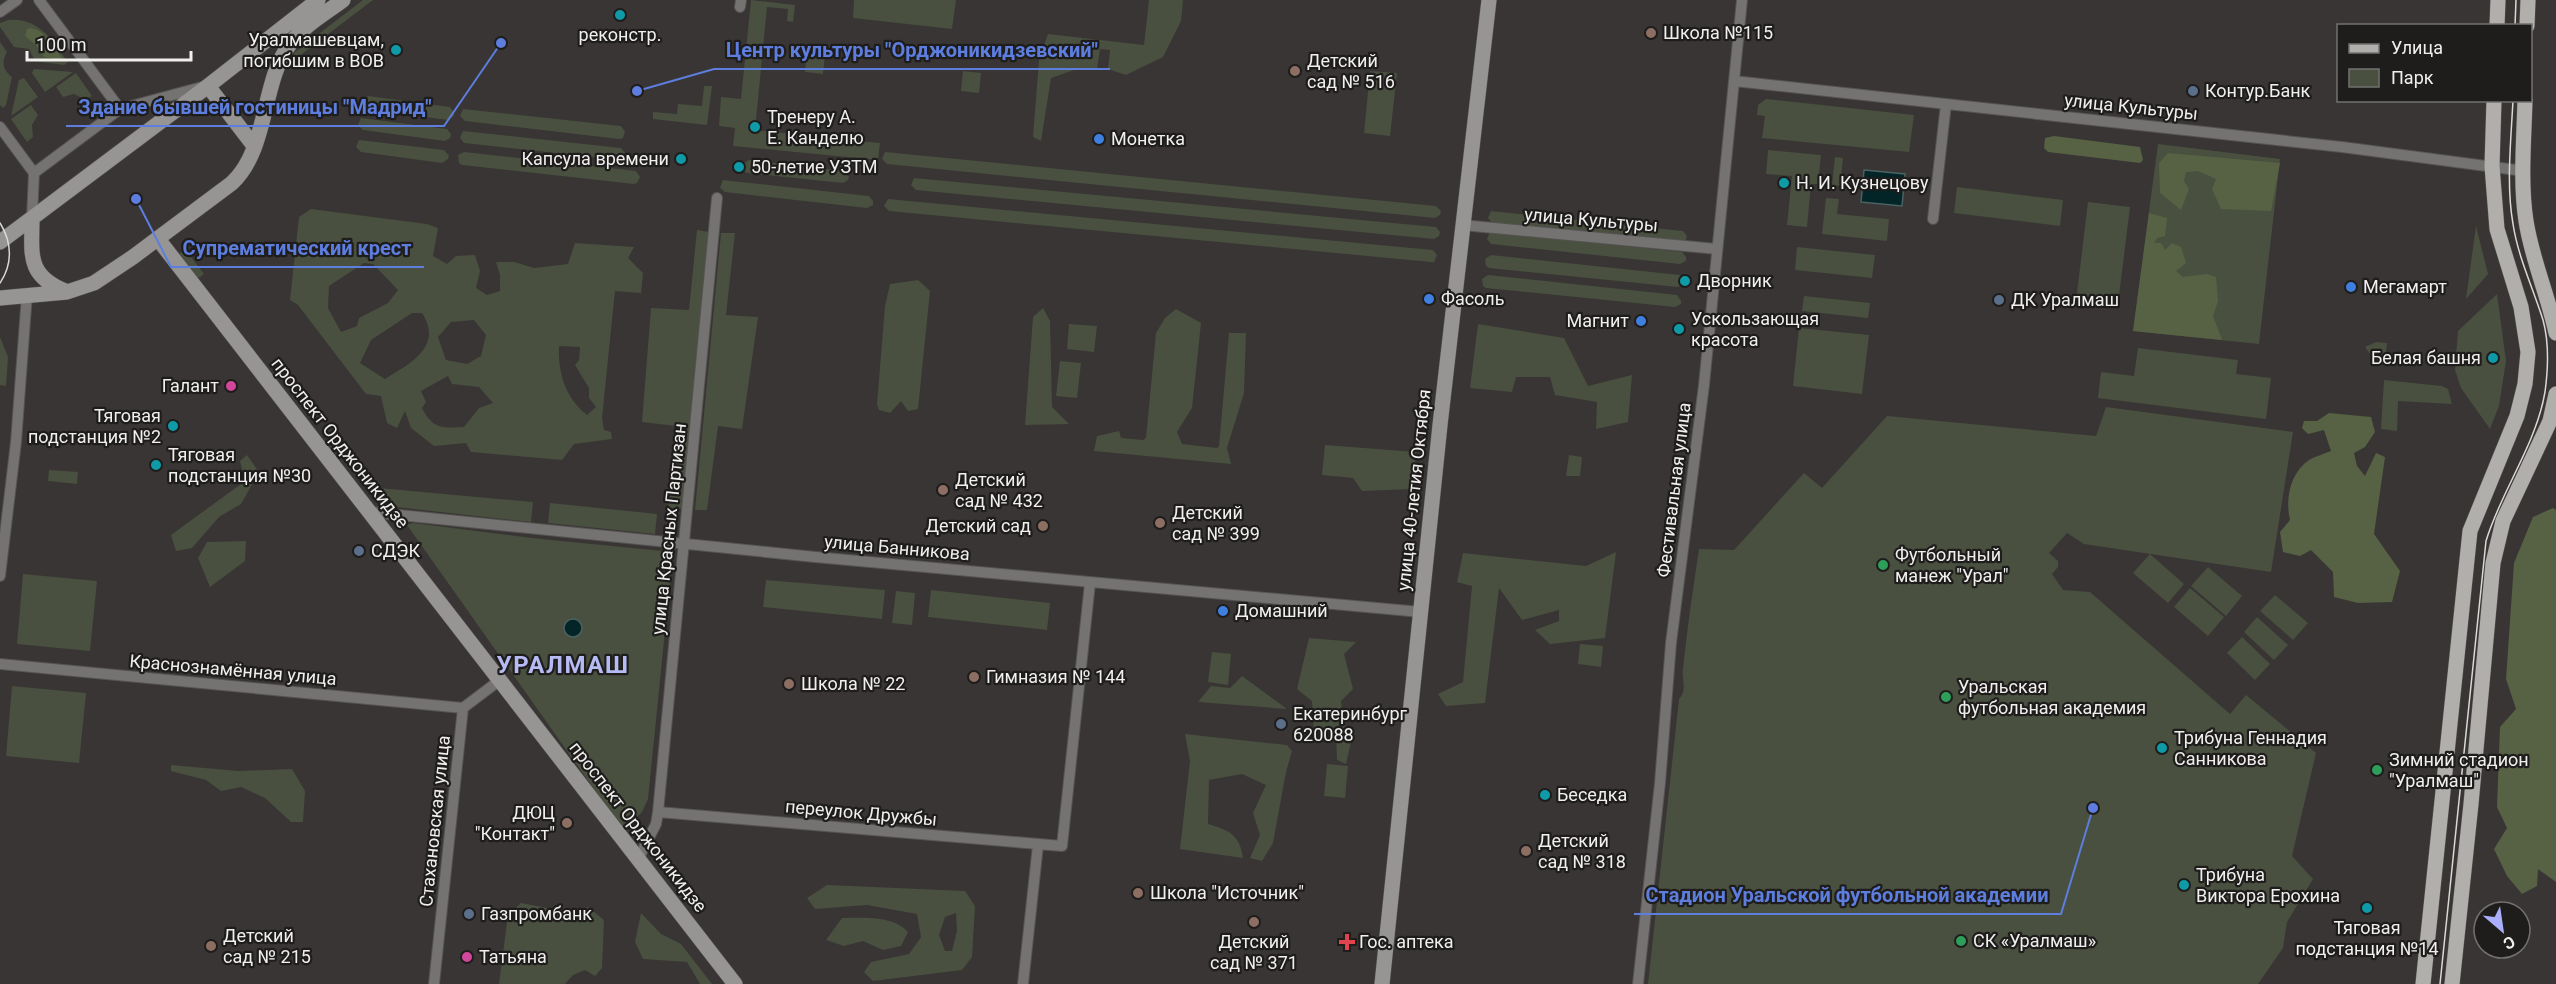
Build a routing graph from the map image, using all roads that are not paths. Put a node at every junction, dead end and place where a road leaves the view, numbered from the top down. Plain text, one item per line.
1 (16, 0) edge
2 (39, 0) edge
3 (318, 0) edge
4 (343, 0) edge
5 (1489, 0) edge
6 (1742, 0) edge
7 (2498, 0) edge
8 (2528, 0) edge
9 (0, 12) edge
10 (2497, 24) edge
11 (2527, 24) edge
12 (1734, 81) junction
13 (208, 86) junction
14 (2494, 102) edge
15 (2525, 102) edge
16 (1946, 104) junction
17 (120, 109) junction
18 (0, 127) edge
19 (254, 146) junction
20 (2492, 166) junction
21 (2524, 171) junction
22 (34, 173) junction
23 (717, 198) dead end
24 (32, 218) junction
25 (1933, 219) dead end
26 (1462, 225) junction
27 (158, 239) junction
28 (0, 242) edge
29 (1717, 249) junction
30 (32, 260) junction
31 (67, 292) junction
32 (27, 294) junction
33 (0, 298) edge
34 (2556, 333) edge
35 (2556, 393) edge
36 (370, 512) junction
37 (684, 544) junction
38 (0, 576) edge
39 (1090, 583) junction
40 (1421, 612) junction
41 (0, 664) edge
42 (500, 680) junction
43 (463, 708) junction
44 (658, 812) junction
45 (1038, 845) junction
46 (638, 859) junction
47 (434, 984) edge
48 (735, 984) edge
49 (1023, 984) edge
50 (1382, 984) edge
51 (1638, 984) edge
52 (2423, 984) edge
53 (2452, 984) edge

1 - 9 street
2 - 17 street
3 - 13 main road
4 - 19 main road
5 - 26 main road, улица 40-летия Октября
6 - 12 street, Фестивальная улица
7 - 10 main road
8 - 11 main road
12 - 16 street, улица Культуры
12 - 29 street, Фестивальная улица
13 - 17 street
13 - 19 main road
13 - 24 main road
14 - 20 main road
15 - 21 main road
16 - 20 street, улица Культуры
16 - 25 street
17 - 22 street
18 - 22 street
19 - 27 main road
20 - 21 street, улица Культуры
20 - 52 main road
21 - 34 main road
22 - 24 street
23 - 37 street, улица Красных Партизан
24 - 28 main road
24 - 30 main road
26 - 29 street, улица Культуры
26 - 40 main road, улица 40-летия Октября
27 - 31 main road
27 - 36 main road, проспект Орджоникидзе
29 - 51 street, Фестивальная улица
30 - 31 main road
30 - 32 main road
31 - 32 main road
32 - 33 main road
32 - 38 street
35 - 53 main road
36 - 37 street, улица Банникова
36 - 42 main road, проспект Орджоникидзе
37 - 39 street, улица Банникова
37 - 44 street, улица Красных Партизан
39 - 40 street, улица Банникова
39 - 45 street, переулок Дружбы
40 - 50 main road, улица 40-летия Октября
41 - 43 street, Краснознамённая улица
42 - 43 street
42 - 46 main road, проспект Орджоникидзе
43 - 47 street, Стахановская улица
44 - 45 street, переулок Дружбы
44 - 46 street, улица Красных Партизан
45 - 49 street
46 - 48 main road, проспект Орджоникидзе

